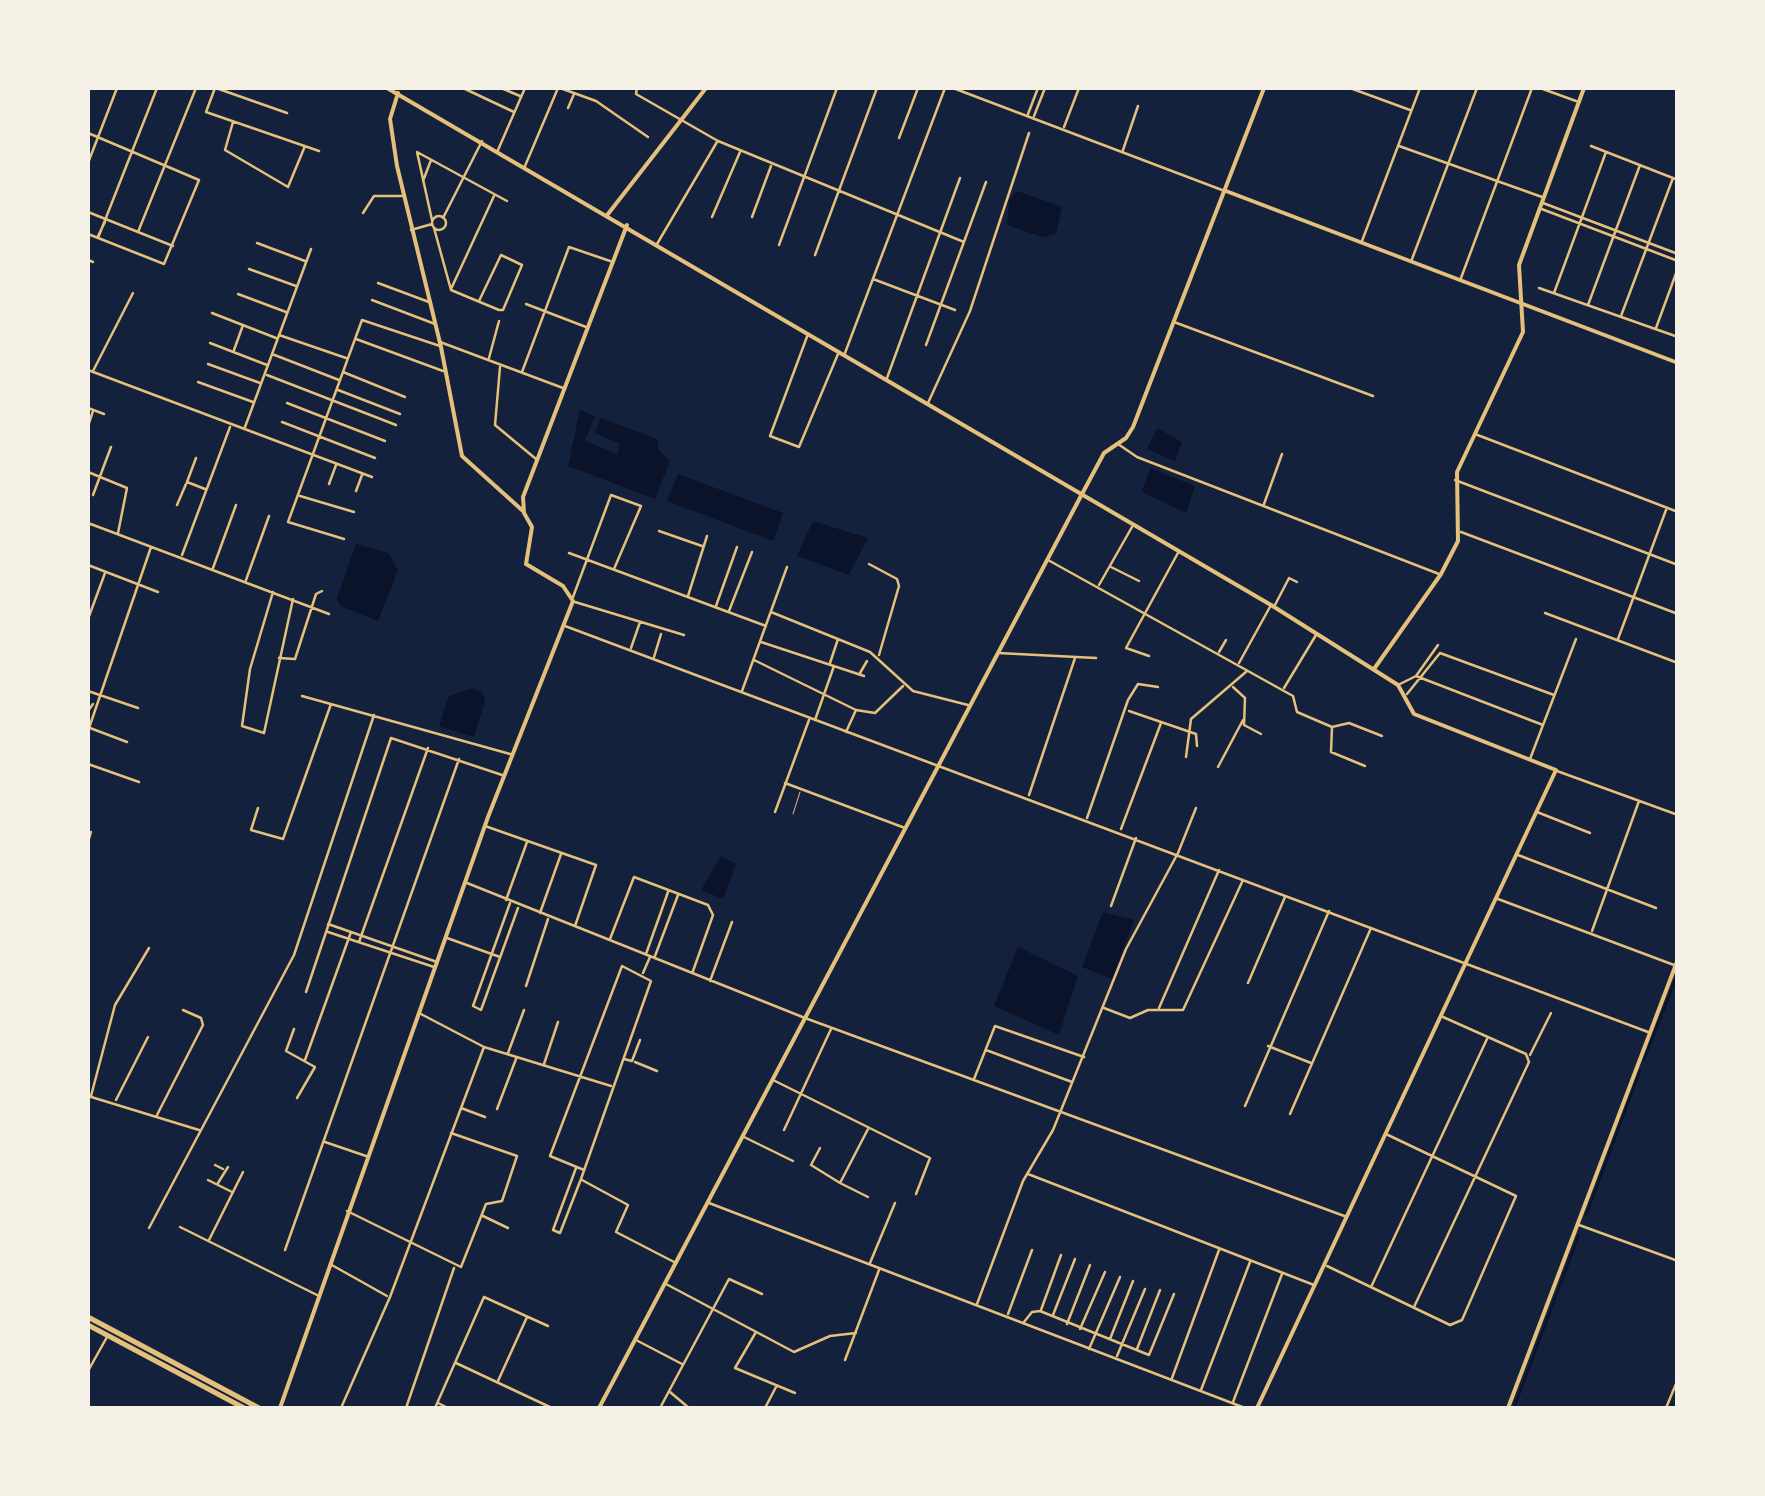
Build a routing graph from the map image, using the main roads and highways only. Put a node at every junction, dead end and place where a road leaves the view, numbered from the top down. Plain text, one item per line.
1 (390, 88) edge
2 (703, 88) edge
3 (1264, 88) edge
4 (1584, 88) edge
5 (398, 93) junction
6 (1226, 192) junction
7 (608, 214) junction
8 (626, 225) junction
9 (1522, 304) junction
10 (1678, 363) edge
11 (1082, 494) junction
12 (524, 512) junction
13 (1374, 670) junction
14 (1676, 962) edge
15 (88, 1317) edge
16 (88, 1326) edge
17 (244, 1408) edge
18 (260, 1408) edge
19 (280, 1408) edge
20 (598, 1408) edge
21 (1257, 1408) edge
22 (1508, 1408) edge

1 - 5 main road
2 - 7 main road
3 - 6 main road
4 - 9 main road
5 - 7 main road
5 - 12 main road
6 - 9 main road
6 - 11 main road
7 - 8 main road
8 - 11 main road
8 - 12 main road
9 - 10 main road
9 - 13 main road
11 - 13 main road
11 - 20 main road
12 - 19 main road
13 - 21 main road
14 - 22 main road
15 - 18 main road
16 - 17 main road

